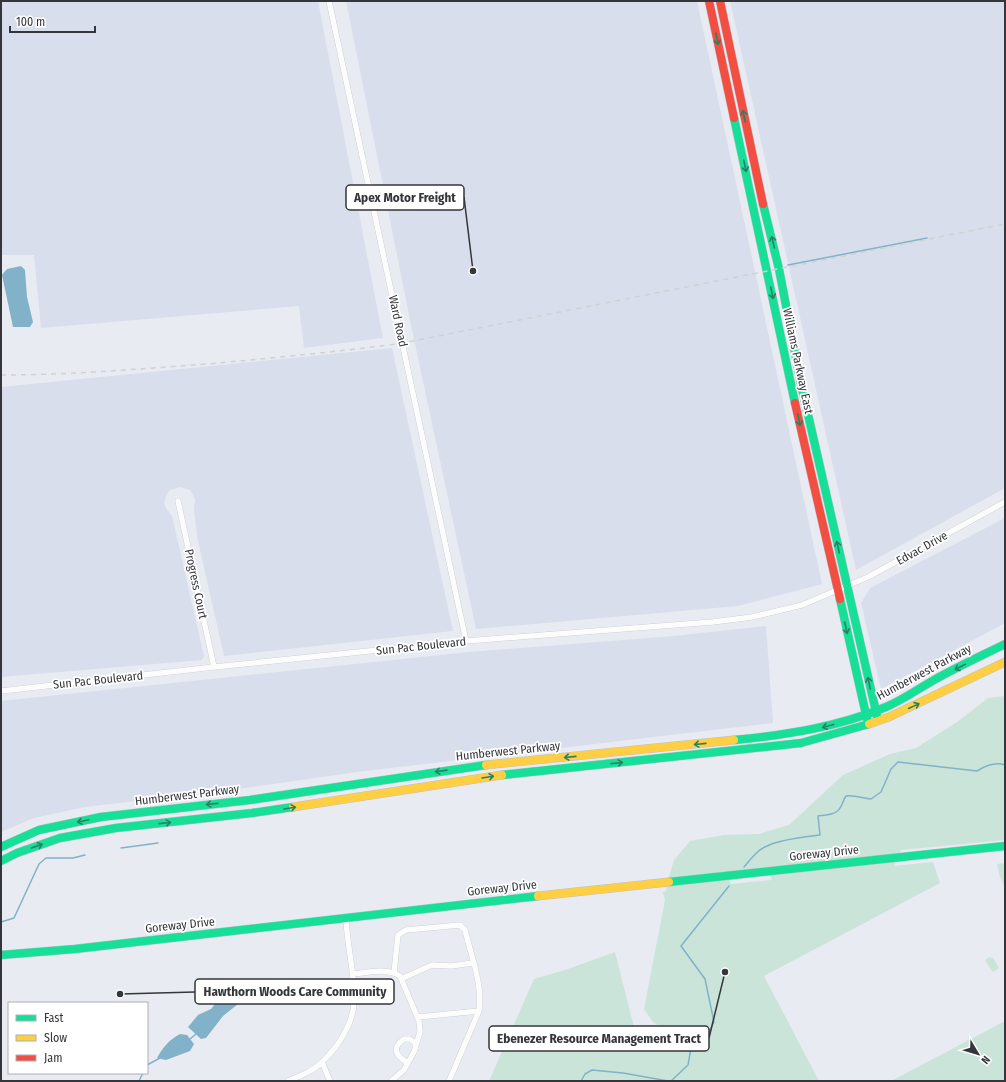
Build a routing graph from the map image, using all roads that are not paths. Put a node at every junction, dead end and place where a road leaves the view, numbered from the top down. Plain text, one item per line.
1 (329, 1) edge
2 (709, 1) edge
3 (720, 1) edge
4 (178, 501) dead end
5 (1005, 502) edge
6 (847, 585) junction
7 (837, 590) junction
8 (466, 641) junction
9 (1005, 644) edge
10 (1005, 662) edge
11 (214, 666) junction
12 (1, 691) edge
13 (875, 711) junction
14 (866, 714) junction
15 (878, 721) junction
16 (868, 724) junction
17 (1005, 846) edge
18 (1, 847) edge
19 (1, 861) edge
20 (346, 919) junction
21 (1, 955) edge
22 (473, 963) junction
23 (394, 972) junction
24 (352, 974) junction
25 (401, 979) junction
26 (480, 1011) junction
27 (418, 1017) junction
28 (416, 1044) junction
29 (322, 1062) junction
30 (408, 1063) junction
31 (288, 1081) edge
32 (330, 1081) edge
33 (393, 1081) edge
34 (449, 1081) edge

1 - 8 street, Ward Road
2 -> 7 main road, Williams Parkway East
6 -> 3 main road, Williams Parkway East
4 - 11 street, Progress Court
5 - 6 street, Edvac Drive
6 - 7 street, Edvac Drive
13 -> 6 main road, Williams Parkway East
7 - 8 street, Sun Pac Boulevard
7 -> 14 main road, Williams Parkway East
8 - 11 street, Sun Pac Boulevard
9 -> 13 main road, Humberwest Parkway
15 -> 10 main road, Humberwest Parkway
11 - 12 street, Sun Pac Boulevard
13 - 14 main road, Humberwest Parkway
13 - 15 main road, Williams Parkway East
14 - 16 main road, Williams Parkway East
14 -> 18 main road, Humberwest Parkway
15 - 16 main road, Humberwest Parkway
19 -> 16 main road, Humberwest Parkway
17 - 20 main road, Goreway Drive
20 - 21 main road, Goreway Drive
20 - 24 street
22 - 23 street
22 - 25 street
22 - 26 street
23 - 24 street
23 - 25 street
24 - 29 street
25 - 27 street
26 - 27 street
26 - 34 street
27 - 28 street
28 - 30 street
28 - 30 street
29 - 31 street
29 - 32 street
30 - 33 street

